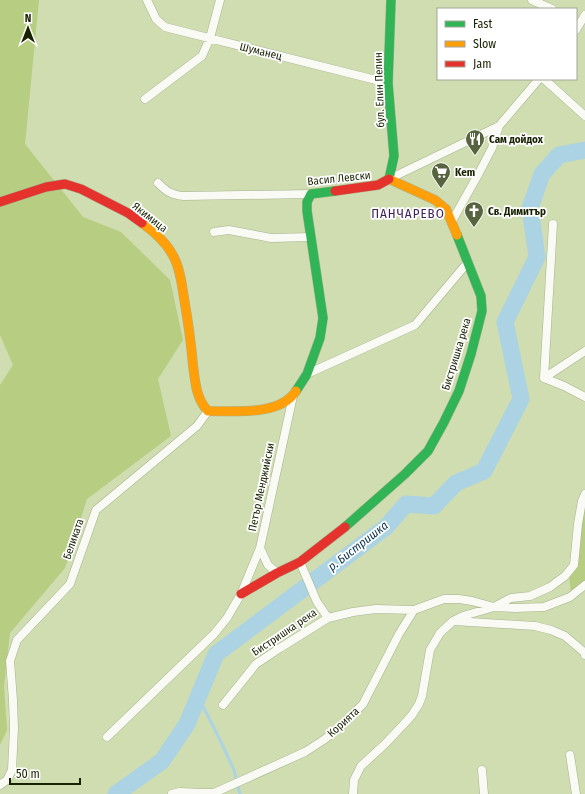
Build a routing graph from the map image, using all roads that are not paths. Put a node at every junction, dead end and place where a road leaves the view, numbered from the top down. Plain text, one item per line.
1 (147, 0) edge
2 (220, 0) edge
3 (391, 0) edge
4 (532, 0) edge
5 (550, 8) edge
6 (581, 18) edge
7 (577, 28) edge
8 (210, 38) junction
9 (538, 80) edge
10 (545, 80) edge
11 (388, 83) junction
12 (145, 99) dead end
13 (585, 116) edge
14 (499, 126) junction
15 (389, 179) junction
16 (158, 183) dead end
17 (311, 194) junction
18 (0, 202) edge
19 (452, 221) junction
20 (553, 224) dead end
21 (214, 232) dead end
22 (311, 236) junction
23 (468, 262) junction
24 (585, 351) edge
25 (307, 374) junction
26 (544, 378) junction
27 (293, 396) junction
28 (585, 397) edge
29 (208, 411) junction
30 (585, 494) edge
31 (260, 548) junction
32 (300, 562) junction
33 (276, 573) junction
34 (585, 585) edge
35 (241, 594) junction
36 (494, 607) junction
37 (414, 610) junction
38 (328, 618) junction
39 (453, 621) junction
40 (585, 655) edge
41 (223, 705) dead end
42 (107, 737) dead end
43 (570, 755) dead end
44 (482, 770) dead end
45 (0, 785) edge
46 (172, 794) edge
47 (353, 794) edge
48 (484, 794) edge
49 (576, 794) edge

1 - 8 street, Шуманец
2 - 8 street
3 - 11 street, бул. Елин Пелин
4 - 5 street
6 - 7 street
8 - 11 street, Шуманец
8 - 12 street
9 - 14 street, Васил Левски
10 - 13 street
11 - 15 street, бул. Елин Пелин
14 - 15 street, Васил Левски
14 - 19 street
15 - 17 street, Васил Левски
15 - 19 street, Бистришка река
16 - 17 street, Васил Левски
17 - 22 street, Петър Менджийски
18 - 29 street, Якимица
19 - 23 street, Бистришка река
20 - 26 street
21 - 22 street
22 - 25 street, Петър Менджийски
23 - 25 street
23 - 32 street, Бистришка река
24 - 26 street
25 - 27 street, Петър Менджийски
26 - 28 street
27 - 29 street
27 - 31 street, Петър Менджийски
29 - 45 street, Беликата
30 - 36 street
31 - 33 street
31 - 35 street, Петър Менджийски
32 - 33 street, Бистришка река
32 - 38 street, Бистришка река
33 - 35 street, Бистришка река
34 - 36 street
35 - 42 street, Петър Менджийски
36 - 37 street
36 - 39 street
37 - 38 street, Бистришка река
37 - 46 street, Корията
38 - 41 street, Бистришка река
39 - 40 street
39 - 47 street
43 - 49 street
44 - 48 street

